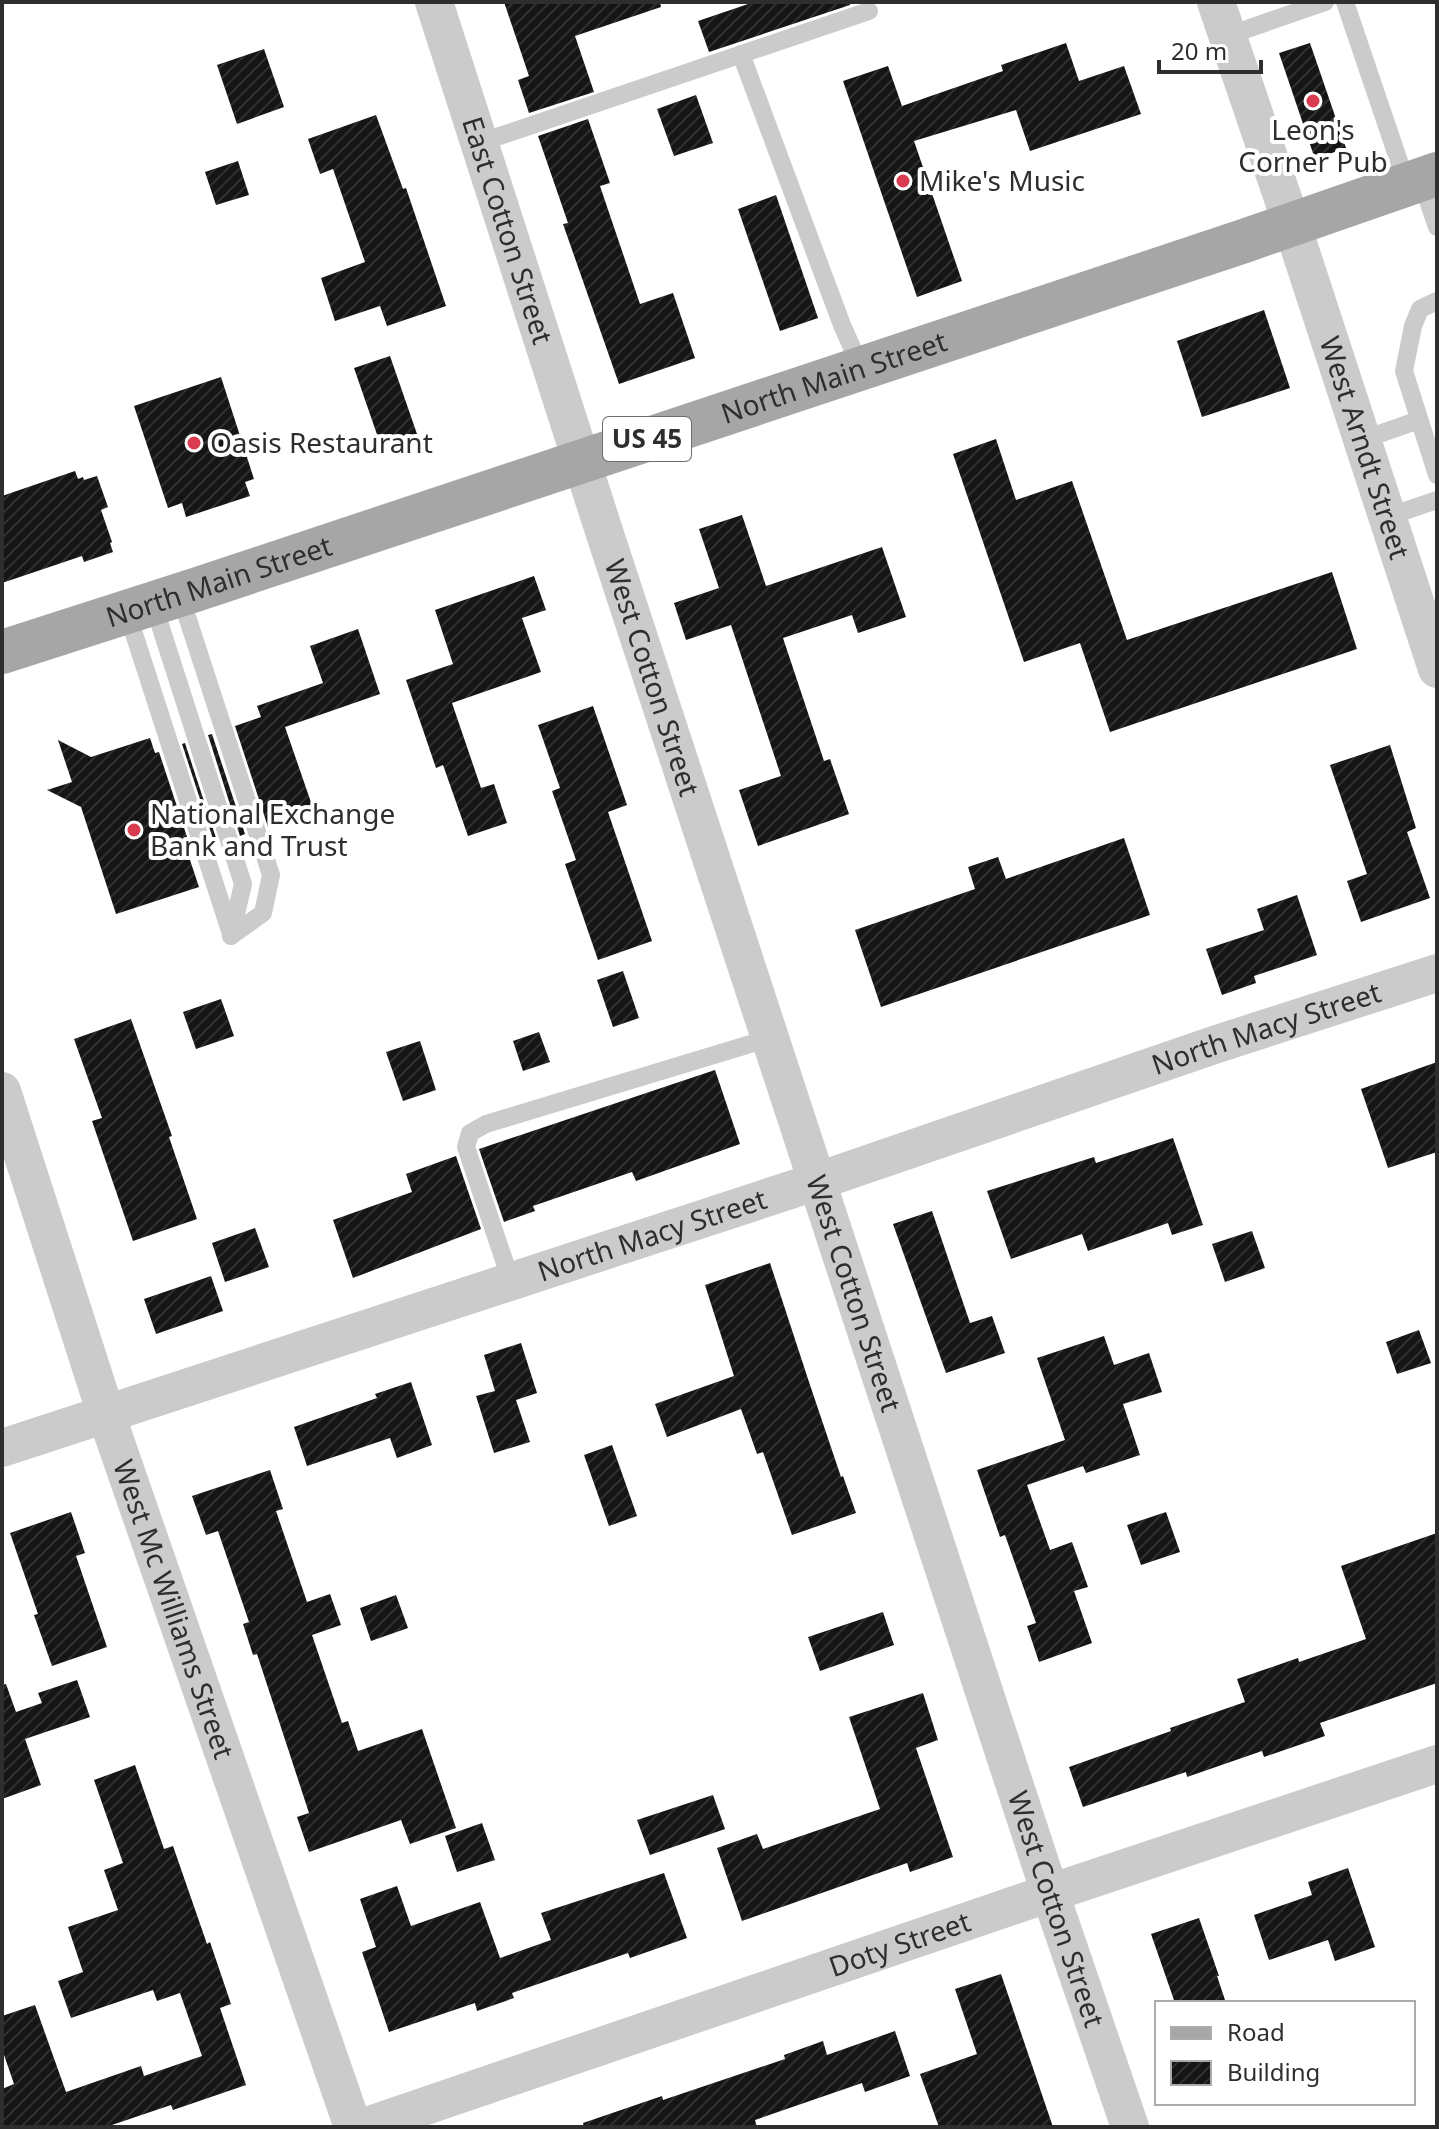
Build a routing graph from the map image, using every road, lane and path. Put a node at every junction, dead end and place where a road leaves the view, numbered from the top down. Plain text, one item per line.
1 (434, 2) edge
2 (1325, 2) edge
3 (1345, 2) edge
4 (869, 11) dead end
5 (1222, 19) edge
6 (741, 54) junction
7 (479, 143) junction
8 (1421, 180) edge
9 (1292, 225) junction
10 (1437, 227) edge
11 (1437, 301) edge
12 (861, 368) junction
13 (1419, 420) junction
14 (1362, 440) junction
15 (581, 461) junction
16 (1437, 475) edge
17 (1437, 500) edge
18 (1387, 517) junction
19 (154, 603) junction
20 (2, 652) edge
21 (1437, 669) edge
22 (231, 936) junction
23 (1437, 973) edge
24 (770, 1038) junction
25 (2, 1091) edge
26 (818, 1181) junction
27 (511, 1281) junction
28 (106, 1414) junction
29 (2, 1448) edge
30 (1437, 1764) edge
31 (1050, 1893) junction
32 (353, 2127) edge
33 (364, 2127) edge
34 (1130, 2127) edge

1 - 7 street, East Cotton Street
2 - 5 lane
3 - 8 lane
4 - 6 lane
5 - 9 street, West Arndt Street
6 - 7 lane
6 - 12 lane
7 - 15 street, East Cotton Street
8 - 9 main road, North Main Street / US 45
8 - 10 lane
9 - 12 main road, North Main Street / US 45
9 - 14 street, West Arndt Street
11 - 13 lane
12 - 15 main road, North Main Street / US 45
13 - 14 lane
13 - 16 lane
14 - 18 street, West Arndt Street
15 - 19 main road, North Main Street / US 45
15 - 24 street, West Cotton Street
17 - 18 lane
18 - 21 street, West Arndt Street
19 - 20 main road, North Main Street / US 45
19 - 22 lane
19 - 22 lane
19 - 22 lane
23 - 26 street, North Macy Street
24 - 26 street, West Cotton Street
24 - 27 lane
25 - 28 street, West Mc Williams Street
26 - 27 street, North Macy Street
26 - 31 street, West Cotton Street
27 - 28 street, North Macy Street
28 - 29 street, North Macy Street
28 - 32 street, West Mc Williams Street
30 - 31 street, Doty Street
31 - 33 street, Doty Street
31 - 34 street, West Cotton Street

